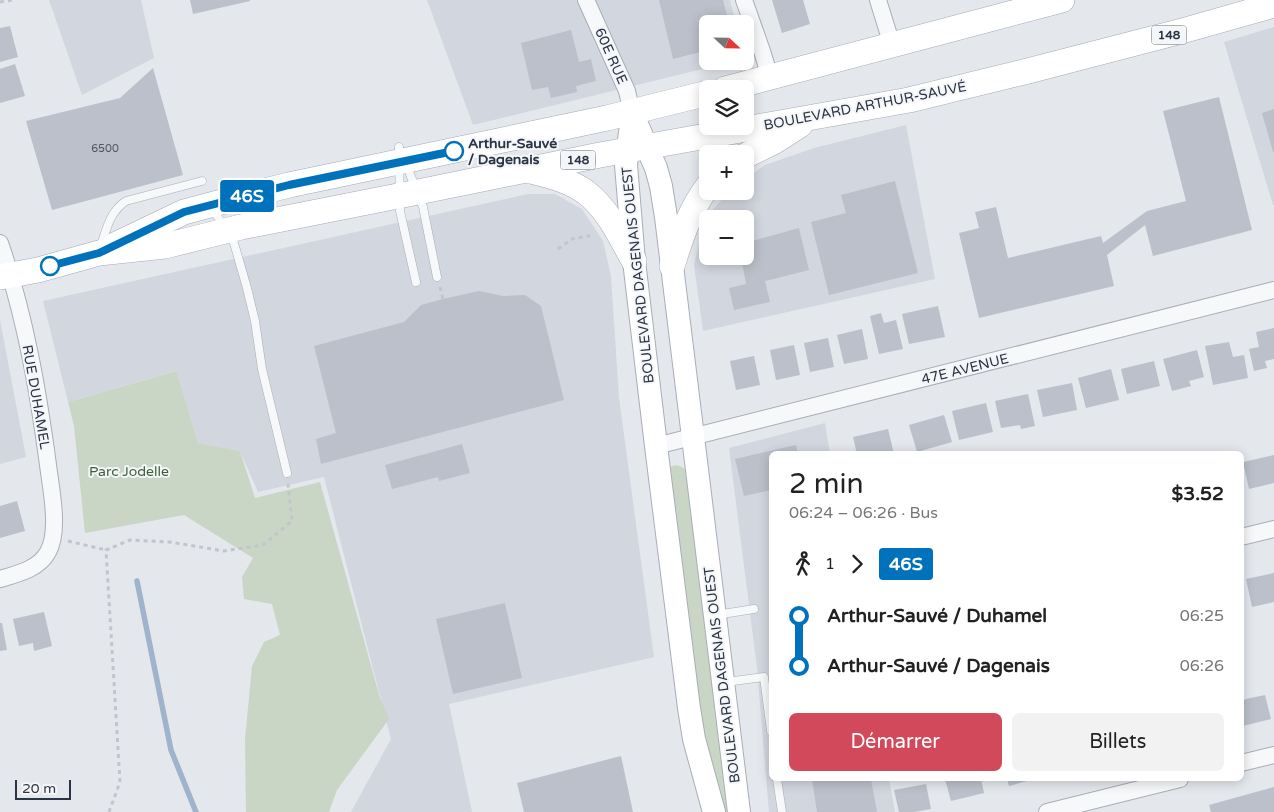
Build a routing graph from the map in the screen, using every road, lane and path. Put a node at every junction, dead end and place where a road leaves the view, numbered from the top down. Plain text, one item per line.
1 (12, 0) edge
2 (586, 0) edge
3 (744, 0) edge
4 (878, 0) edge
5 (1062, 0) edge
6 (0, 2) edge
7 (1274, 5) edge
8 (892, 45) junction
9 (770, 77) junction
10 (754, 81) edge
11 (699, 95) edge
12 (632, 113) junction
13 (811, 118) junction
14 (637, 149) junction
15 (754, 152) edge
16 (402, 162) junction
17 (529, 170) junction
18 (202, 181) dead end
19 (409, 194) junction
20 (699, 200) edge
21 (209, 206) junction
22 (227, 230) junction
23 (592, 236) dead end
24 (0, 243) edge
25 (558, 249) dead end
26 (99, 253) junction
27 (634, 261) junction
28 (672, 266) junction
29 (5, 276) edge
30 (437, 277) dead end
31 (416, 282) dead end
32 (1274, 290) edge
33 (693, 437) junction
34 (656, 446) junction
35 (286, 473) joint
36 (1274, 529) edge
37 (1244, 537) edge
38 (50, 545) junction
39 (106, 550) junction
40 (0, 579) edge
41 (754, 609) dead end
42 (715, 616) junction
43 (768, 676) edge
44 (724, 682) junction
45 (769, 694) edge
46 (1274, 755) edge
47 (1244, 762) edge
48 (778, 781) edge
49 (1172, 781) edge
50 (109, 812) edge
51 (714, 812) edge
52 (739, 812) edge
53 (782, 812) edge
54 (1047, 812) edge

1 - 6 path
2 - 12 street, 60E RUE
3 - 9 street
4 - 8 street
5 - 8 main road
7 - 13 main road, BOULEVARD ARTHUR-SAUVÉ / 148
8 - 9 main road
9 - 10 main road
11 - 12 main road, BOULEVARD ARTHUR-SAUVÉ / 148
12 - 14 main road, BOULEVARD DAGENAIS OUEST
12 - 16 main road, BOULEVARD ARTHUR-SAUVÉ / 148
13 - 14 main road, BOULEVARD ARTHUR-SAUVÉ / 148
13 - 15 main road
14 - 17 main road, BOULEVARD ARTHUR-SAUVÉ / 148
14 - 27 main road, BOULEVARD DAGENAIS OUEST
14 - 28 main road, BOULEVARD DAGENAIS OUEST
16 - 19 lane
16 - 19 lane
16 - 21 main road, BOULEVARD ARTHUR-SAUVÉ / 148
17 - 19 main road, BOULEVARD ARTHUR-SAUVÉ / 148
17 - 27 main road
18 - 26 lane
19 - 22 main road, BOULEVARD ARTHUR-SAUVÉ / 148
19 - 30 lane
19 - 31 lane
20 - 28 main road
21 - 22 lane
21 - 26 main road, BOULEVARD ARTHUR-SAUVÉ / 148
22 - 26 main road, BOULEVARD ARTHUR-SAUVÉ / 148
22 - 35 lane
23 - 25 path
24 - 29 street, RUE DUHAMEL
26 - 29 main road, BOULEVARD ARTHUR-SAUVÉ / 148
27 - 34 main road, BOULEVARD DAGENAIS OUEST
28 - 33 main road, BOULEVARD DAGENAIS OUEST
29 - 38 street, RUE DUHAMEL
32 - 33 street, 47E AVENUE
33 - 34 street, 47E AVENUE
33 - 42 main road, BOULEVARD DAGENAIS OUEST
34 - 51 main road, BOULEVARD DAGENAIS OUEST
35 - 39 path
36 - 37 street
38 - 39 path
38 - 40 street
39 - 50 path
41 - 42 lane
42 - 44 main road, BOULEVARD DAGENAIS OUEST
43 - 44 lane
43 - 45 lane
44 - 52 main road, BOULEVARD DAGENAIS OUEST
46 - 47 street
48 - 53 lane
49 - 54 street

